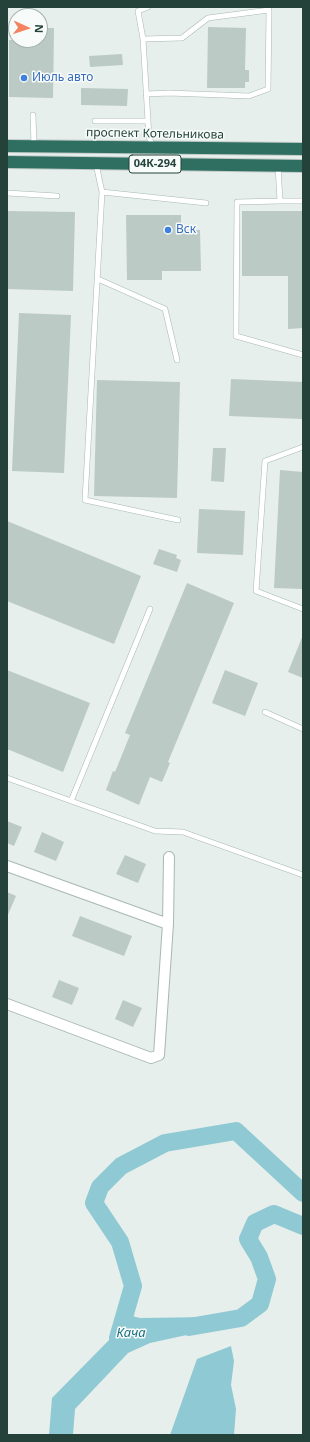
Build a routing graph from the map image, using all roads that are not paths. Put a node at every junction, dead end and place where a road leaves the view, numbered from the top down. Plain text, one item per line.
1 (148, 7) edge
2 (138, 9) edge
3 (143, 39) junction
4 (146, 94) junction
5 (33, 115) dead end
6 (95, 121) dead end
7 (148, 121) junction
8 (7, 146) edge
9 (34, 146) junction
10 (153, 148) junction
11 (303, 149) edge
12 (7, 162) edge
13 (96, 163) junction
14 (278, 166) junction
15 (303, 166) edge
16 (102, 192) junction
17 (7, 193) edge
18 (57, 196) dead end
19 (280, 201) junction
20 (303, 202) edge
21 (206, 203) dead end
22 (98, 279) junction
23 (303, 355) edge
24 (177, 360) dead end
25 (303, 447) edge
26 (178, 520) dead end
27 (150, 609) dead end
28 (303, 609) edge
29 (265, 712) dead end
30 (303, 729) edge
31 (7, 778) edge
32 (71, 801) junction
33 (169, 857) dead end
34 (7, 866) edge
35 (303, 875) edge
36 (168, 924) junction
37 (7, 1004) edge

1 - 2 lane
2 - 3 lane
3 - 4 lane
3 - 4 lane
4 - 7 lane
5 - 9 lane
6 - 7 lane
7 - 10 lane
8 - 9 highway, проспект Котельникова / 04К-294
9 - 10 highway, проспект Котельникова / 04К-294
10 - 11 highway, проспект Котельникова / 04К-294
12 - 13 highway, 04К-294
13 - 14 highway, 04К-294
13 - 16 lane
14 - 15 highway, 04К-294
14 - 19 lane
16 - 21 lane
16 - 22 lane
17 - 18 lane
19 - 20 lane
19 - 23 lane
22 - 24 lane
22 - 26 lane
25 - 28 lane
27 - 32 lane
29 - 30 lane
31 - 32 lane
32 - 35 lane
33 - 36 street
34 - 36 street
36 - 37 street

